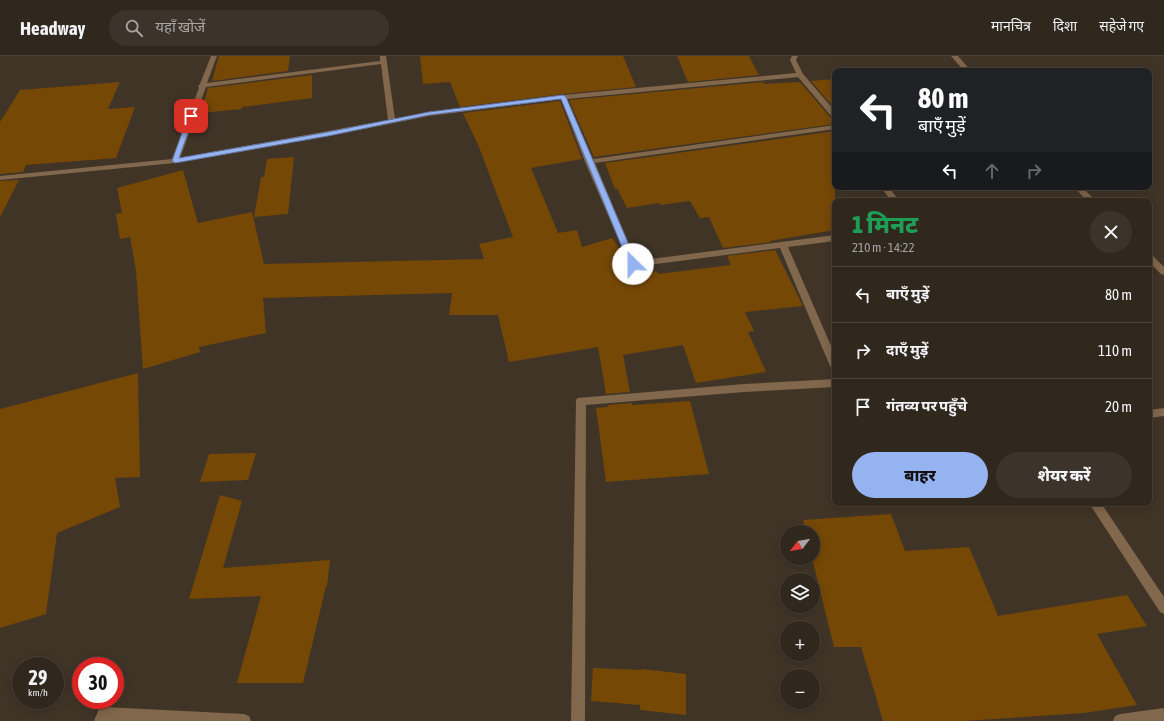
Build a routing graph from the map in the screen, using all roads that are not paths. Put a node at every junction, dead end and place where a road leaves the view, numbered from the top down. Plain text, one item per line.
1 (214, 56) edge
2 (795, 56) edge
3 (954, 56) edge
4 (384, 59) edge
5 (965, 68) edge
6 (800, 75) junction
7 (201, 86) junction
8 (563, 97) junction
9 (832, 112) edge
10 (392, 121) junction
11 (832, 126) edge
12 (175, 161) junction
13 (589, 162) junction
14 (0, 178) edge
15 (1081, 190) edge
16 (1089, 198) edge
17 (832, 238) edge
18 (783, 246) junction
19 (1152, 260) edge
20 (1164, 272) edge
21 (832, 359) edge
22 (832, 384) edge
23 (1164, 412) edge
24 (1152, 414) edge
25 (1097, 506) edge
26 (1164, 608) edge
27 (1164, 715) edge
28 (101, 721) edge
29 (244, 721) edge
30 (578, 721) edge
31 (1120, 721) edge

1 - 7 street
2 - 6 street
3 - 5 street
4 - 7 street
4 - 10 street
6 - 8 street
6 - 9 street
7 - 12 street
8 - 10 street
8 - 13 street
10 - 12 street
11 - 13 street
12 - 14 street
13 - 18 street
15 - 16 street
17 - 18 street
18 - 21 street
19 - 20 street
22 - 30 street
23 - 24 street
25 - 26 street
27 - 31 street
28 - 29 street

